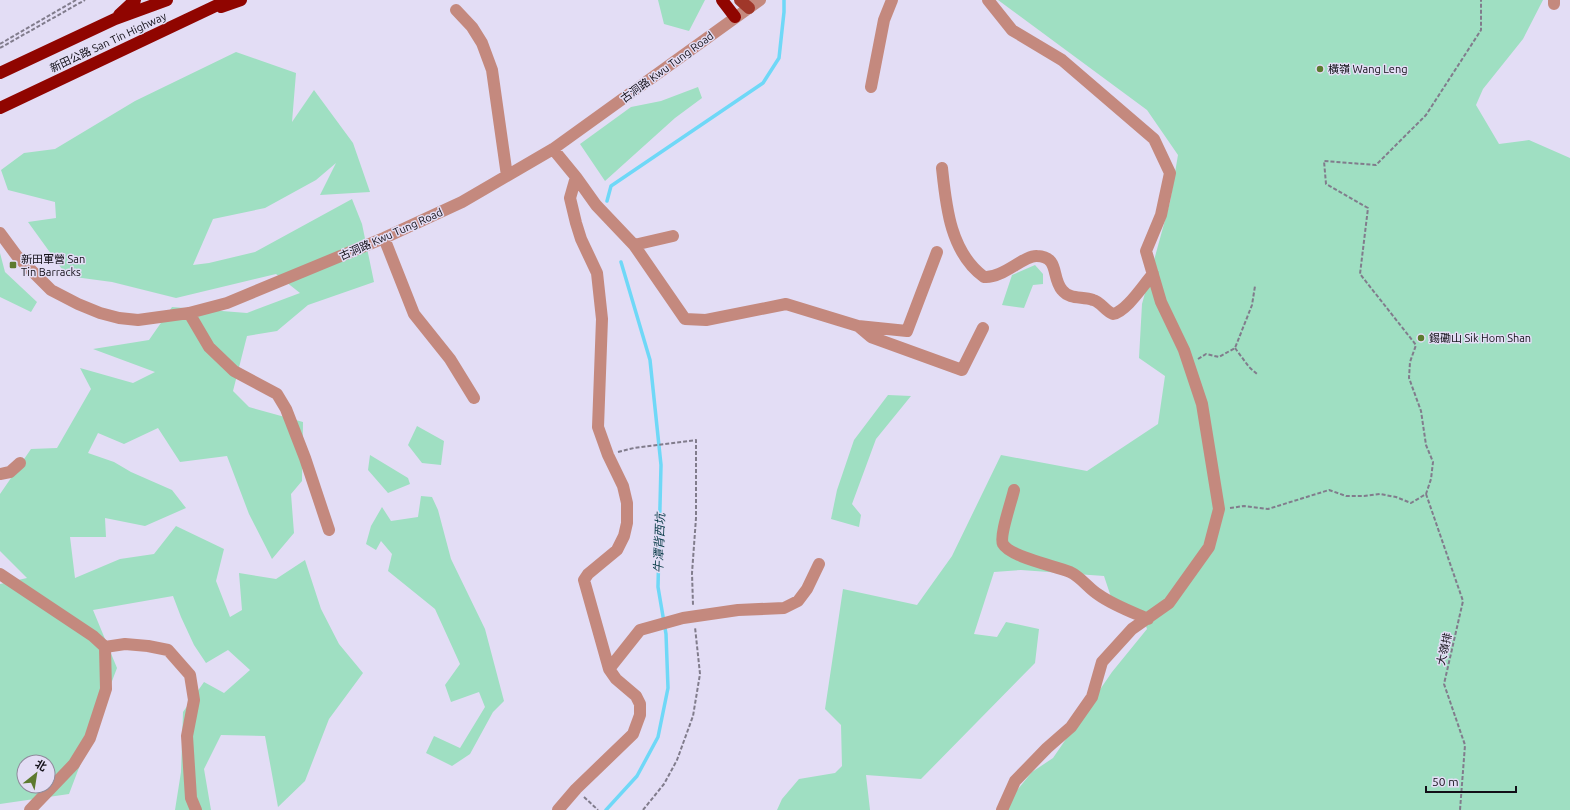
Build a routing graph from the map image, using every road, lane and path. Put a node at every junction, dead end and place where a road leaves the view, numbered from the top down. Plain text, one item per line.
1 (76, 0) edge
2 (85, 0) edge
3 (135, 0) edge
4 (167, 0) edge
5 (228, 0) edge
6 (241, 0) edge
7 (722, 0) edge
8 (760, 0) edge
9 (892, 0) edge
10 (988, 0) edge
11 (1481, 0) edge
12 (152, 4) edge
13 (744, 4) edge
14 (456, 10) dead end
15 (201, 13) junction
16 (735, 17) junction
17 (115, 19) junction
18 (0, 44) edge
19 (0, 48) edge
20 (0, 73) edge
21 (871, 87) dead end
22 (0, 108) edge
23 (553, 149) junction
24 (942, 168) dead end
25 (507, 176) junction
26 (576, 177) junction
27 (0, 233) edge
28 (673, 236) dead end
29 (384, 238) junction
30 (634, 245) junction
31 (937, 252) dead end
32 (1153, 274) junction
33 (1255, 286) dead end
34 (189, 314) junction
35 (858, 326) junction
36 (984, 328) dead end
37 (1236, 348) junction
38 (1188, 364) junction
39 (1257, 374) dead end
40 (474, 398) dead end
41 (634, 448) dead end
42 (20, 463) dead end
43 (0, 474) edge
44 (1014, 490) dead end
45 (1426, 494) junction
46 (1219, 509) junction
47 (329, 530) dead end
48 (819, 564) dead end
49 (0, 574) edge
50 (689, 617) junction
51 (1148, 619) junction
52 (105, 647) junction
53 (609, 669) junction
54 (584, 796) dead end
55 (30, 810) edge
56 (196, 810) edge
57 (558, 810) edge
58 (598, 810) edge
59 (643, 810) edge
60 (1002, 810) edge
61 (1460, 810) edge

1 - 18 path
2 - 19 path
3 - 17 highway
4 - 12 highway, 新田公路 San Tin Highway
5 - 15 highway, 新田公路 San Tin Highway
6 - 15 highway
7 - 16 highway
8 - 13 street, 古洞路 Kwu Tung Road
9 - 21 street
10 - 32 street
11 - 45 path
12 - 17 highway, 新田公路 San Tin Highway
13 - 16 street, 古洞路 Kwu Tung Road
14 - 25 street
15 - 22 highway, 新田公路 San Tin Highway
16 - 23 street, 古洞路 Kwu Tung Road
17 - 20 highway, 新田公路 San Tin Highway
23 - 25 street, 古洞路 Kwu Tung Road
23 - 26 street
24 - 32 street
25 - 29 street, 古洞路 Kwu Tung Road
26 - 30 street
26 - 53 street
27 - 34 street, 古洞路 Kwu Tung Road
28 - 30 street
29 - 34 street, 古洞路 Kwu Tung Road
29 - 40 street
30 - 35 street
31 - 35 street
32 - 38 street
33 - 37 path
34 - 47 street
35 - 36 street
37 - 38 path
37 - 39 path
38 - 46 street
41 - 50 path
42 - 43 street
44 - 51 street
45 - 46 path
45 - 61 path, 大嶺排
46 - 51 street
48 - 50 street
49 - 52 street
50 - 53 street
50 - 59 path
51 - 60 street
52 - 55 street
52 - 56 street
53 - 57 street
54 - 58 path

